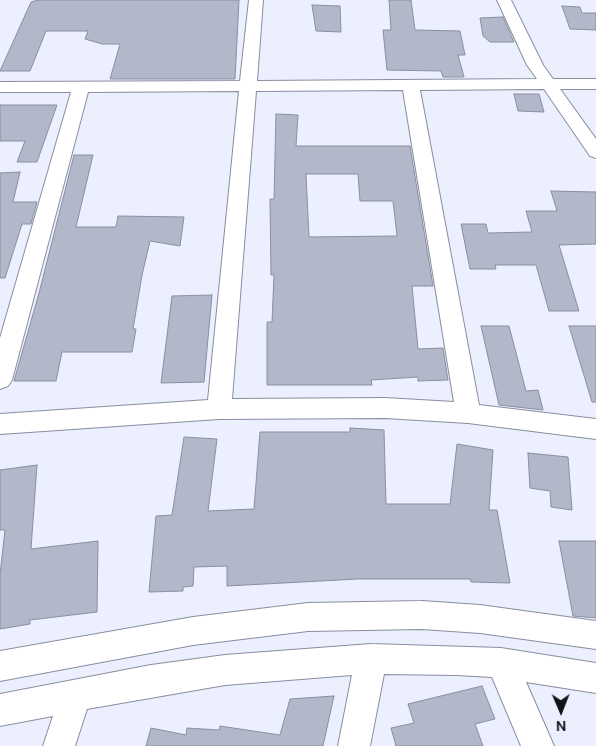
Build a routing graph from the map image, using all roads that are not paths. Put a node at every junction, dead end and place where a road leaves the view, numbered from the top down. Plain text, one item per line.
1 (256, 0) edge
2 (504, 0) edge
3 (248, 84) junction
4 (547, 84) junction
5 (596, 84) edge
6 (411, 85) junction
7 (81, 86) junction
8 (0, 88) edge
9 (596, 152) edge
10 (0, 380) edge
11 (220, 409) junction
12 (468, 413) junction
13 (0, 424) edge
14 (596, 429) edge
15 (596, 635) edge
16 (371, 659) junction
17 (501, 664) junction
18 (0, 666) edge
19 (596, 678) edge
20 (76, 695) junction
21 (0, 710) edge
22 (59, 746) edge
23 (354, 746) edge
24 (538, 746) edge

1 - 3 street
2 - 4 street
3 - 6 street
3 - 7 street
3 - 11 street
4 - 5 street
4 - 6 street
4 - 9 street
6 - 12 street
7 - 8 street
7 - 10 street
11 - 12 street
11 - 13 street
12 - 14 street
15 - 18 street
16 - 17 street
16 - 20 street
16 - 23 street
17 - 19 street
17 - 24 street
20 - 21 street
20 - 22 street

